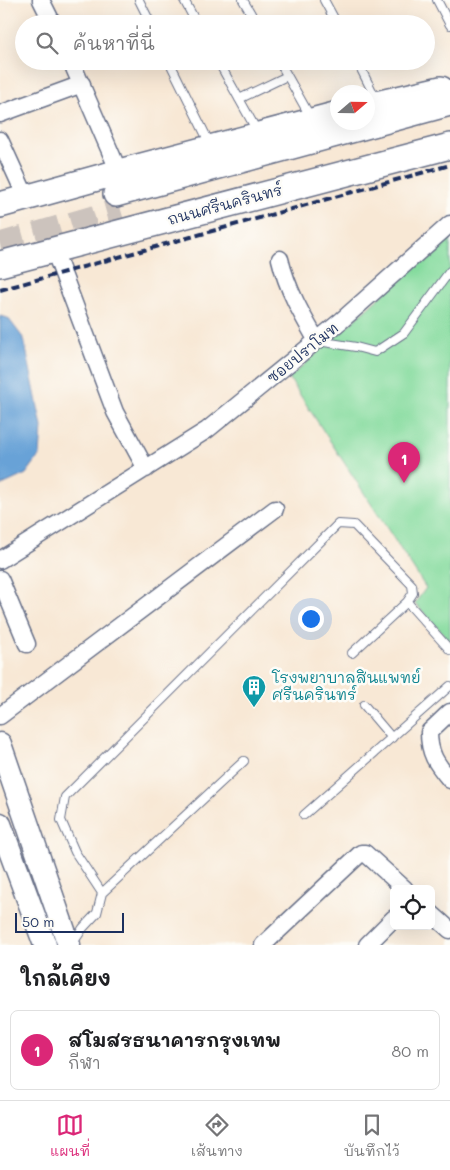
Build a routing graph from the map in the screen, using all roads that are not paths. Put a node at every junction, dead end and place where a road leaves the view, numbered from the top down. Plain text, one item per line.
1 (41, 0) edge
2 (139, 0) edge
3 (184, 0) edge
4 (243, 0) edge
5 (324, 0) edge
6 (437, 0) edge
7 (48, 15) edge
8 (146, 15) edge
9 (192, 15) edge
10 (252, 15) edge
11 (332, 15) edge
12 (450, 25) edge
13 (75, 70) edge
14 (173, 70) edge
15 (223, 70) edge
16 (284, 70) edge
17 (360, 70) edge
18 (287, 76) junction
19 (82, 84) junction
20 (366, 85) edge
21 (450, 86) edge
22 (239, 98) junction
23 (450, 103) edge
24 (375, 104) edge
25 (0, 114) edge
26 (330, 116) edge
27 (313, 120) junction
28 (450, 120) edge
29 (259, 135) junction
30 (0, 140) edge
31 (450, 146) edge
32 (212, 148) junction
33 (118, 192) junction
34 (26, 197) junction
35 (0, 205) edge
36 (450, 224) edge
37 (54, 250) junction
38 (280, 260) dead end
39 (3, 262) edge
40 (449, 273) edge
41 (317, 341) junction
42 (146, 469) junction
43 (275, 509) dead end
44 (0, 560) edge
45 (0, 578) edge
46 (407, 602) junction
47 (27, 644) dead end
48 (450, 650) edge
49 (352, 654) dead end
50 (450, 686) edge
51 (364, 705) dead end
52 (450, 712) edge
53 (0, 716) edge
54 (392, 738) junction
55 (0, 744) edge
56 (244, 761) dead end
57 (450, 780) edge
58 (0, 781) edge
59 (304, 814) dead end
60 (6, 832) edge
61 (400, 885) edge
62 (102, 892) junction
63 (41, 903) junction
64 (435, 917) edge
65 (390, 922) edge
66 (450, 930) edge
67 (45, 945) edge
68 (49, 945) edge
69 (59, 945) edge
70 (70, 945) edge
71 (263, 945) edge
72 (367, 945) edge

1 - 7 street
2 - 8 lane
3 - 9 lane
4 - 10 lane
5 - 11 lane
6 - 12 lane
13 - 19 street
14 - 32 lane
15 - 22 lane
16 - 18 lane
17 - 20 lane
18 - 22 lane
18 - 27 lane
19 - 25 street
19 - 33 street
21 - 24 main road
22 - 29 lane
23 - 33 main road, ถนนศรีนครินทร์
26 - 27 main road, ถนนศรีนครินทร์
27 - 29 main road, ถนนศรีนครินทร์
28 - 33 main road, ถนนศรีนครินทร์
29 - 32 main road, ถนนศรีนครินทร์
30 - 34 street
31 - 37 main road, ถนนศรีนครินทร์
32 - 33 main road, ถนนศรีนครินทร์
33 - 34 main road, ถนนศรีนครินทร์
34 - 35 main road, ถนนศรีนครินทร์
36 - 41 street, ซอยปราโมท
37 - 39 main road, ถนนศรีนครินทร์
37 - 42 street
38 - 41 street
40 - 41 lane
41 - 42 street, ซอยปราโมท
42 - 44 street, ซอยปราโมท
43 - 53 street
45 - 47 street
46 - 48 lane
46 - 49 lane
46 - 62 lane
50 - 54 lane
51 - 54 lane
52 - 57 street
54 - 59 lane
55 - 70 main road
56 - 62 lane
58 - 60 main road
60 - 63 main road
60 - 67 main road
61 - 71 street
62 - 70 lane
63 - 68 main road
63 - 69 main road
64 - 66 street
65 - 72 street

